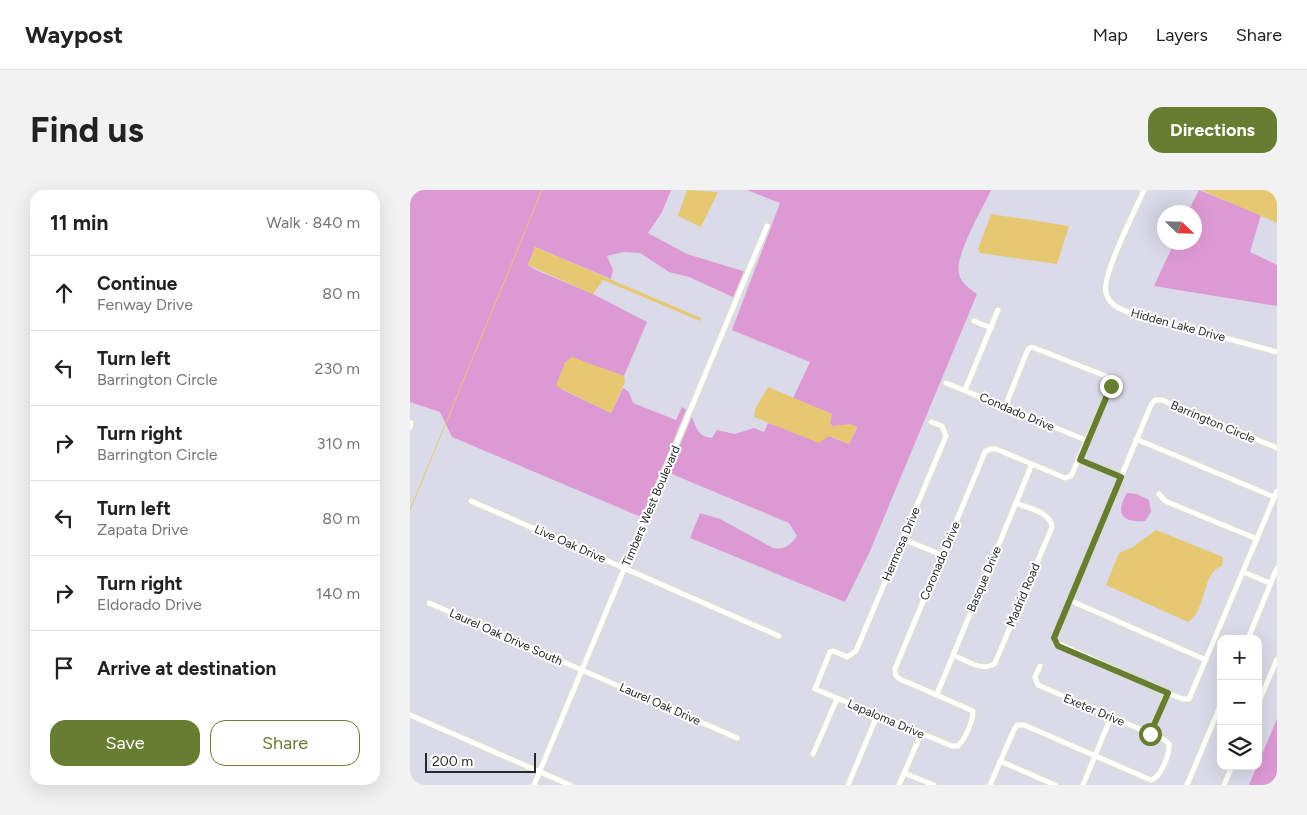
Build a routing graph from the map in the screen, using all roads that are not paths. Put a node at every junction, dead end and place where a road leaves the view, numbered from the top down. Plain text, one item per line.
1 (1144, 190) edge
2 (767, 226) dead end
3 (998, 310) dead end
4 (974, 321) dead end
5 (991, 328) junction
6 (1277, 352) edge
7 (946, 382) dead end
8 (965, 390) junction
9 (1005, 407) junction
10 (931, 422) dead end
11 (1136, 439) junction
12 (1088, 441) junction
13 (1277, 448) edge
14 (1080, 460) junction
15 (1032, 464) junction
16 (1121, 477) junction
17 (1277, 491) edge
18 (1159, 494) dead end
19 (1274, 497) junction
20 (471, 501) dead end
21 (1016, 503) junction
22 (903, 539) junction
23 (1257, 539) junction
24 (942, 555) junction
25 (625, 568) junction
26 (1277, 568) edge
27 (1243, 572) junction
28 (1270, 584) junction
29 (1069, 600) junction
30 (429, 603) dead end
31 (1250, 635) edge
32 (779, 636) dead end
33 (953, 655) junction
34 (1277, 659) edge
35 (1206, 660) junction
36 (1040, 666) dead end
37 (583, 670) junction
38 (815, 689) joint
39 (1168, 693) junction
40 (937, 694) junction
41 (1262, 695) edge
42 (837, 699) junction
43 (1217, 714) edge
44 (410, 715) edge
45 (877, 716) junction
46 (1111, 717) junction
47 (921, 734) junction
48 (1150, 734) junction
49 (737, 738) dead end
50 (813, 754) dead end
51 (1095, 756) junction
52 (1000, 762) junction
53 (1230, 770) edge
54 (540, 772) junction
55 (904, 773) junction
56 (534, 785) edge
57 (570, 785) edge
58 (848, 785) edge
59 (899, 785) edge
60 (934, 785) edge
61 (990, 785) edge
62 (1055, 785) edge
63 (1082, 785) edge
64 (1187, 785) edge
65 (1224, 785) edge

1 - 6 street, Hidden Lake Drive
2 - 25 street, Timbers West Boulevard
3 - 5 street
4 - 5 street
5 - 8 street
7 - 8 street, Condado Drive
8 - 9 street, Condado Drive
9 - 12 street, Condado Drive
9 - 12 street
10 - 22 street, Hermosa Drive
11 - 13 street, Barrington Circle
11 - 16 street, Barrington Circle
11 - 19 street
12 - 14 street
14 - 15 street
14 - 16 street
15 - 21 street, Basque Drive
15 - 24 street, Coronado Drive
16 - 29 street, Barrington Circle
17 - 19 street, Barrington Circle
18 - 23 street
19 - 23 street, Barrington Circle
20 - 25 street, Live Oak Drive
21 - 33 street, Basque Drive
21 - 33 street, Madrid Road
22 - 24 street
22 - 38 street, Hermosa Drive
23 - 27 street, Barrington Circle
24 - 40 street, Coronado Drive
25 - 32 street, Live Oak Drive
25 - 37 street, Timbers West Boulevard
26 - 28 street
27 - 28 street
27 - 35 street, Barrington Circle
28 - 31 street
29 - 35 street
29 - 39 street, Barrington Circle
30 - 37 street, Laurel Oak Drive South
33 - 40 street, Basque Drive
34 - 41 street
35 - 39 street, Barrington Circle
36 - 46 street, Exeter Drive
37 - 49 street, Laurel Oak Drive
37 - 54 street, Timbers West Boulevard
38 - 42 street, Lapaloma Drive
39 - 48 street
40 - 47 street, Lapaloma Drive
42 - 45 street, Lapaloma Drive
42 - 50 street
43 - 64 street
44 - 54 street
45 - 47 street, Lapaloma Drive
45 - 58 street
46 - 48 street, Exeter Drive
46 - 51 street
47 - 55 street
48 - 51 street, Exeter Drive
51 - 52 street
51 - 63 street
52 - 61 street
52 - 62 street
53 - 65 street
54 - 56 street, Timbers West Boulevard
54 - 57 street
55 - 59 street
55 - 60 street

